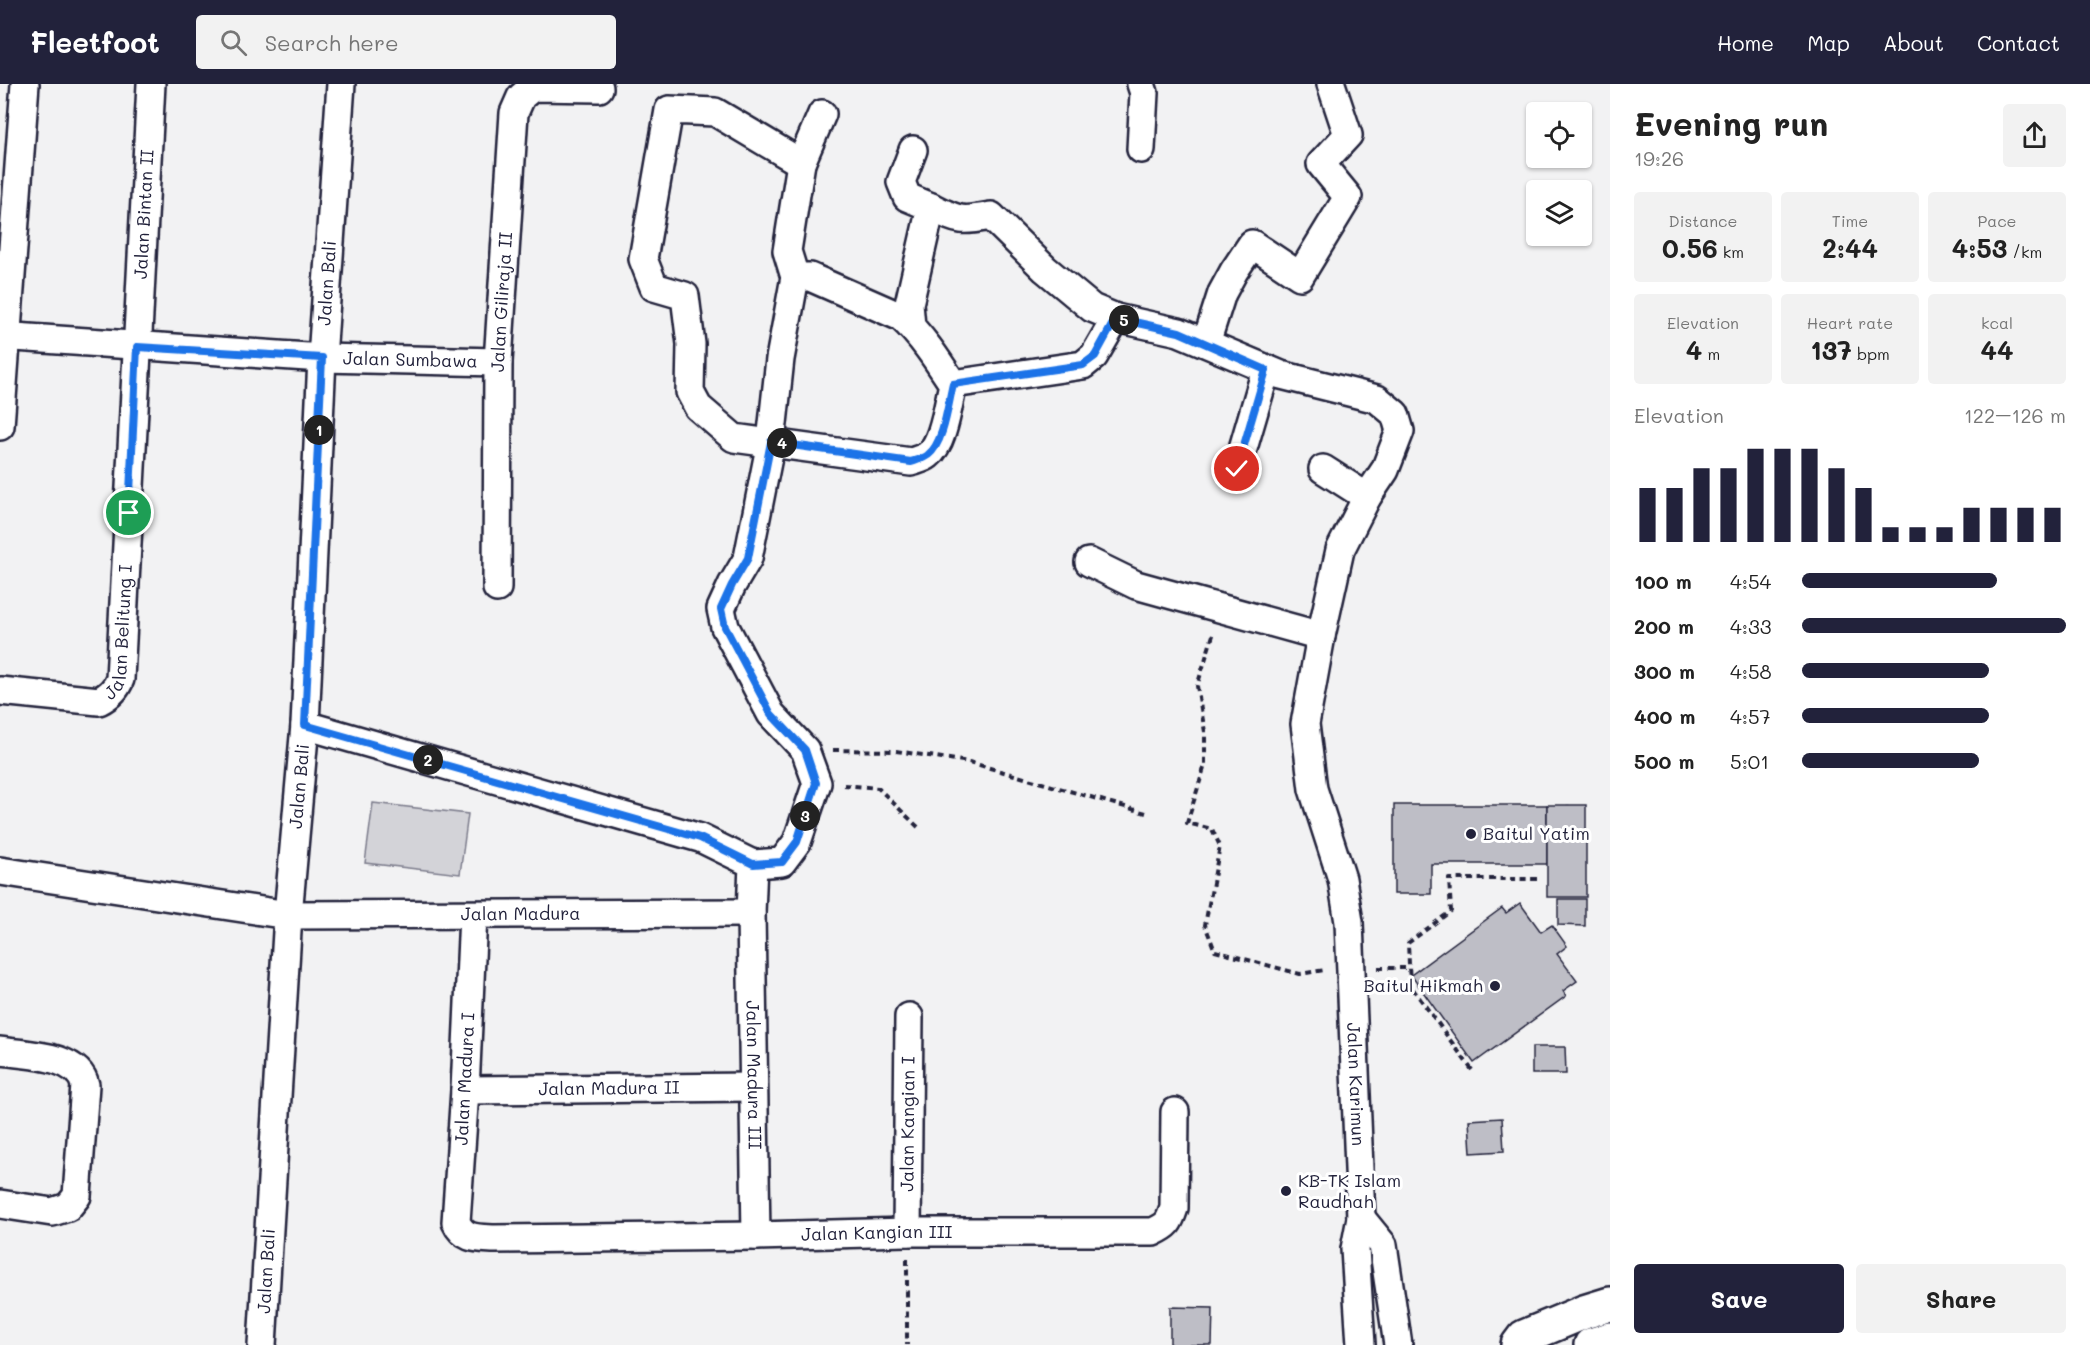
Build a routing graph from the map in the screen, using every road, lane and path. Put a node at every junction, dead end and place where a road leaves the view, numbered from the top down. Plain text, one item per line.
1 (25, 84) edge
2 (151, 84) edge
3 (341, 84) edge
4 (1140, 84) edge
5 (1331, 84) edge
6 (599, 88) dead end
7 (822, 114) dead end
8 (1141, 149) dead end
9 (913, 150) dead end
10 (801, 163) junction
11 (931, 207) junction
12 (795, 277) junction
13 (1116, 318) junction
14 (911, 326) junction
15 (3, 337) edge
16 (1206, 343) junction
17 (137, 347) junction
18 (322, 358) junction
19 (498, 362) junction
20 (1266, 370) junction
21 (953, 384) junction
22 (0, 426) edge
23 (771, 442) junction
24 (1237, 469) dead end
25 (1323, 469) dead end
26 (1367, 497) junction
27 (1089, 562) dead end
28 (497, 588) dead end
29 (1221, 608) junction
30 (1321, 636) junction
31 (0, 691) edge
32 (305, 725) junction
33 (805, 750) junction
34 (816, 783) junction
35 (1146, 813) dead end
36 (918, 827) dead end
37 (753, 864) junction
38 (0, 871) edge
39 (1537, 879) dead end
40 (751, 912) junction
41 (288, 915) junction
42 (473, 915) junction
43 (1351, 968) junction
44 (1391, 968) dead end
45 (1408, 968) junction
46 (1410, 986) junction
47 (1392, 987) dead end
48 (909, 1017) dead end
49 (0, 1051) edge
50 (1472, 1070) dead end
51 (753, 1087) junction
52 (465, 1090) junction
53 (1175, 1112) dead end
54 (0, 1204) edge
55 (1361, 1218) junction
56 (907, 1232) junction
57 (756, 1236) junction
58 (469, 1238) joint
59 (1610, 1304) edge
60 (1610, 1339) edge
61 (262, 1345) edge
62 (908, 1345) edge
63 (1361, 1345) edge
64 (1398, 1345) edge
65 (1518, 1345) edge
66 (1591, 1345) edge

1 - 15 street
2 - 17 street, Jalan Bintan II
3 - 18 street, Jalan Bali
4 - 8 street
5 - 16 street
6 - 19 street, Jalan Giliraja II
7 - 10 street
9 - 11 street, Jalan Karimun
10 - 12 street
10 - 23 street
11 - 13 street, Jalan Karimun
11 - 14 street
12 - 14 street
12 - 23 street
13 - 16 street, Jalan Karimun
13 - 21 street
14 - 21 street
15 - 17 street, Jalan Sumbawa
15 - 22 street
16 - 20 street, Jalan Karimun
17 - 18 street, Jalan Sumbawa
17 - 31 street, Jalan Belitung I
18 - 19 street, Jalan Sumbawa
18 - 32 street, Jalan Bali
19 - 28 street, Jalan Giliraja II
20 - 24 street
20 - 26 street, Jalan Karimun
21 - 23 street
23 - 33 street
25 - 26 street
26 - 30 street, Jalan Karimun
27 - 29 street
29 - 30 street
29 - 43 path
30 - 43 street, Jalan Karimun
32 - 37 street
32 - 41 street, Jalan Bali
33 - 34 street
33 - 35 path
34 - 36 path
34 - 37 street
37 - 40 street, Jalan Madura III
38 - 41 street, Jalan Madura
39 - 45 path
40 - 42 street, Jalan Madura
40 - 51 street, Jalan Madura III
41 - 42 street, Jalan Madura
41 - 61 street, Jalan Bali
42 - 52 street, Jalan Madura I
43 - 55 street, Jalan Karimun
44 - 45 path
45 - 46 path
46 - 47 path
46 - 50 path
48 - 56 street, Jalan Kangian I
49 - 54 street
51 - 52 street, Jalan Madura II
51 - 57 street, Jalan Madura III
52 - 58 street, Jalan Madura I
53 - 56 street, Jalan Kangian III
55 - 63 street, Jalan Karimun
55 - 64 street
56 - 57 street, Jalan Kangian III
56 - 62 path
57 - 58 street, Jalan Kangian III
59 - 65 street
60 - 66 street

